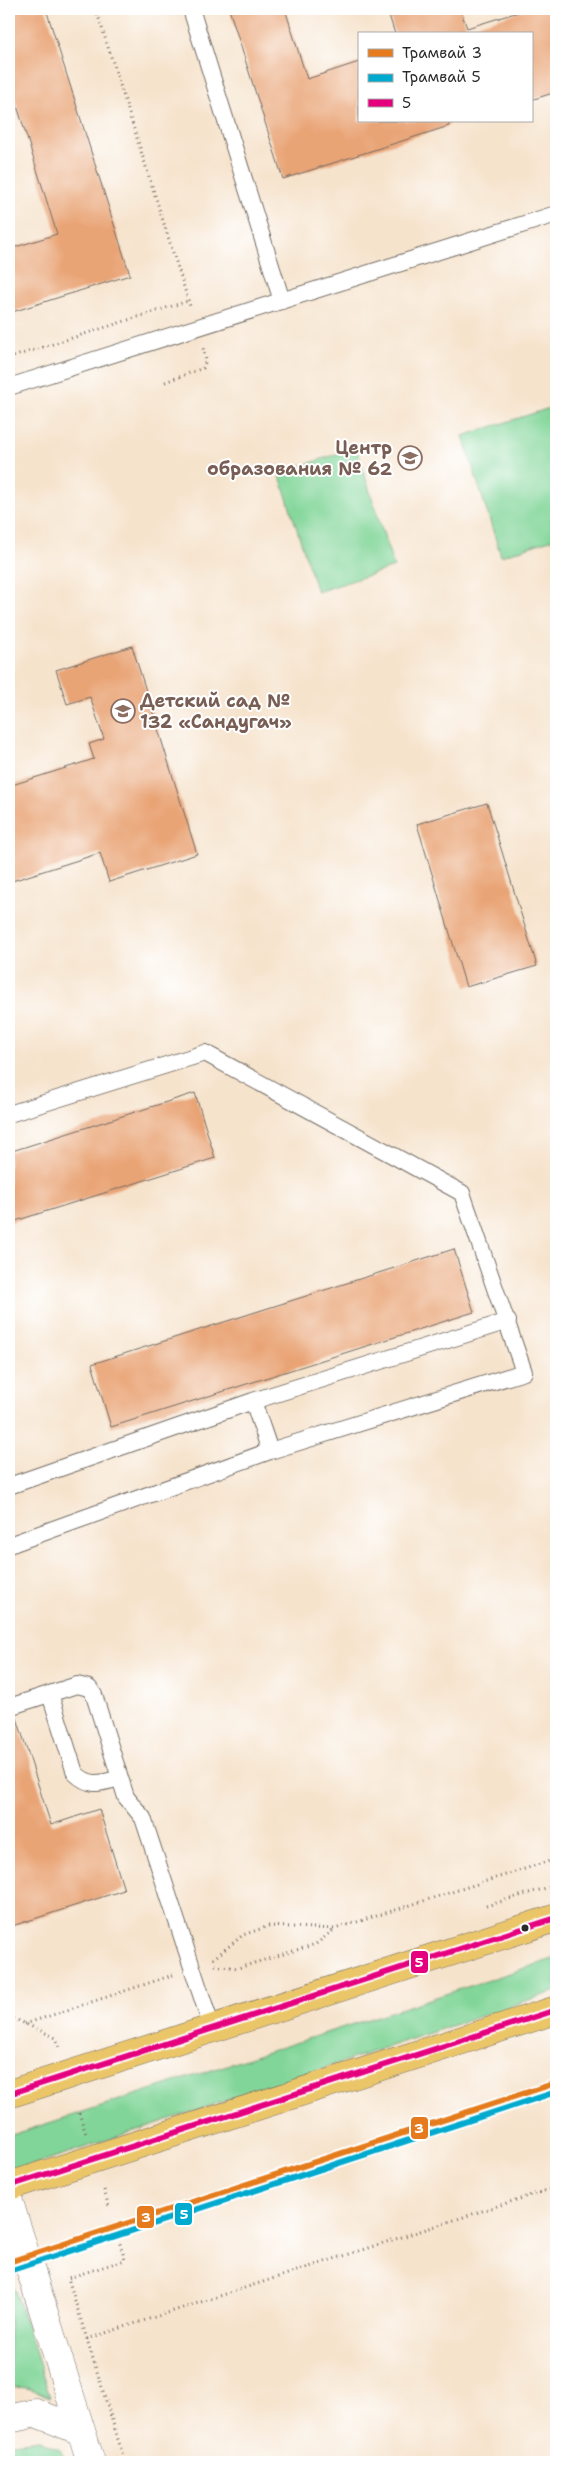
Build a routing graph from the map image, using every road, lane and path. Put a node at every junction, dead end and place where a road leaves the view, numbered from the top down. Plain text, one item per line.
1 (96, 9) edge
2 (191, 9) edge
3 (556, 214) edge
4 (188, 301) junction
5 (282, 301) junction
6 (196, 328) junction
7 (9, 358) edge
8 (165, 382) dead end
9 (9, 387) edge
10 (9, 1114) edge
11 (508, 1321) junction
12 (253, 1401) junction
13 (270, 1451) junction
14 (9, 1486) edge
15 (9, 1545) edge
16 (50, 1694) junction
17 (9, 1707) edge
18 (120, 1778) junction
19 (556, 1859) edge
20 (556, 1885) edge
21 (486, 1906) dead end
22 (556, 1918) edge
23 (335, 1928) junction
24 (180, 1972) dead end
25 (556, 2010) edge
26 (9, 2016) edge
27 (25, 2024) junction
28 (212, 2028) junction
29 (60, 2051) dead end
30 (9, 2094) edge
31 (79, 2113) dead end
32 (87, 2138) dead end
33 (9, 2186) edge
34 (556, 2187) edge
35 (104, 2190) dead end
36 (9, 2202) edge
37 (109, 2207) dead end
38 (117, 2234) dead end
39 (87, 2339) junction
40 (9, 2419) edge
41 (81, 2432) junction
42 (91, 2462) edge
43 (125, 2462) edge

1 - 4 path
2 - 5 lane
3 - 5 lane
4 - 6 path
4 - 7 path
5 - 6 lane
6 - 8 path
6 - 9 lane
10 - 11 lane
11 - 12 lane
11 - 13 lane
12 - 13 lane
12 - 14 lane
13 - 15 lane
16 - 17 lane
16 - 18 lane
16 - 18 lane
18 - 28 lane
19 - 23 path
20 - 21 path
22 - 28 main road
23 - 23 path
24 - 27 path
25 - 33 main road
26 - 27 path
27 - 29 path
28 - 30 main road
31 - 32 path
34 - 39 path
35 - 37 path
36 - 41 street
38 - 39 path
39 - 43 path
40 - 41 street
41 - 42 street

